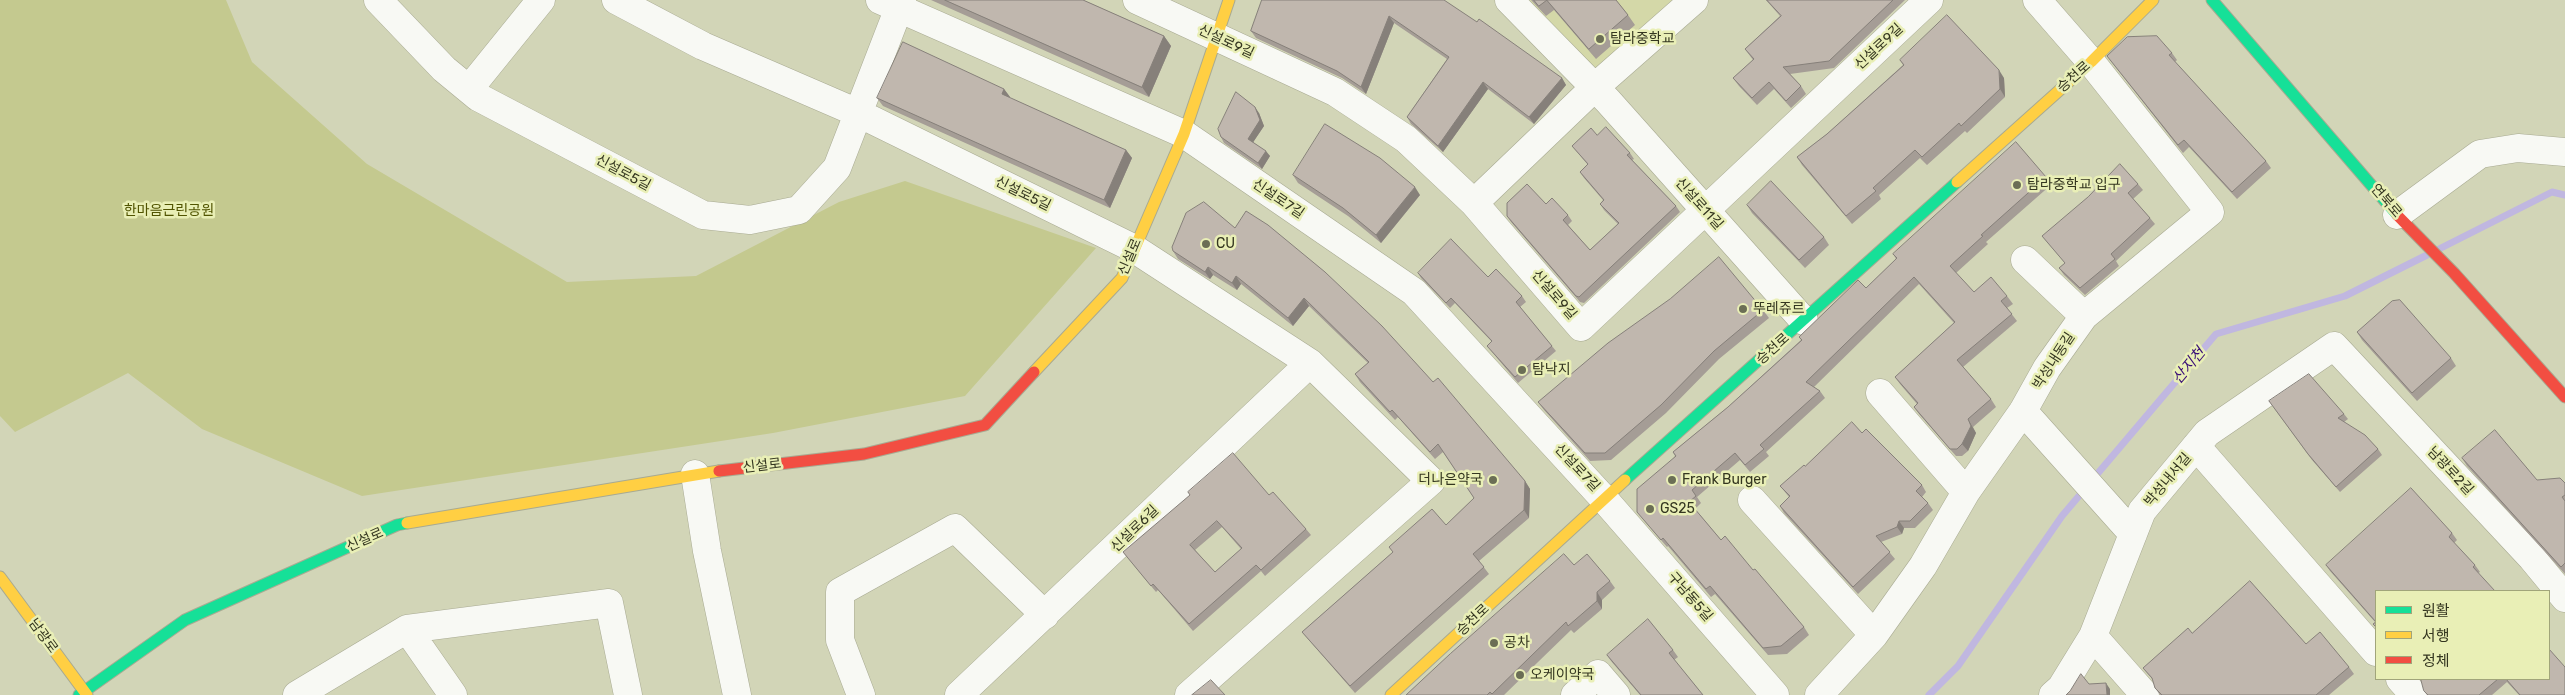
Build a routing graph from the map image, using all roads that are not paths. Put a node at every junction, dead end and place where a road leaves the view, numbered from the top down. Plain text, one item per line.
1 (378, 0) edge
2 (541, 0) edge
3 (616, 0) edge
4 (1137, 0) edge
5 (1229, 0) edge
6 (1509, 0) edge
7 (1694, 0) edge
8 (1928, 0) edge
9 (2037, 0) edge
10 (2153, 0) edge
11 (2212, 0) edge
12 (894, 2) edge
13 (1217, 37) junction
14 (2091, 62) junction
15 (1594, 88) junction
16 (469, 89) junction
17 (858, 113) junction
18 (1184, 134) junction
19 (2565, 152) edge
20 (1474, 204) junction
21 (1705, 211) junction
22 (2397, 215) junction
23 (1133, 248) junction
24 (2025, 260) dead end
25 (2084, 316) junction
26 (1804, 321) junction
27 (2334, 346) joint
28 (1310, 363) junction
29 (1880, 393) dead end
30 (2565, 397) edge
31 (2023, 411) junction
32 (2196, 446) junction
33 (695, 474) junction
34 (1966, 492) junction
35 (1604, 499) junction
36 (1752, 500) dead end
37 (2133, 534) junction
38 (0, 577) edge
39 (2565, 598) edge
40 (1045, 615) junction
41 (407, 629) junction
42 (1874, 635) junction
43 (2093, 636) junction
44 (2375, 651) edge
45 (2401, 680) edge
46 (83, 694) edge
47 (297, 695) edge
48 (453, 695) edge
49 (628, 695) edge
50 (737, 695) edge
51 (861, 695) edge
52 (959, 695) edge
53 (1189, 695) edge
54 (1391, 695) edge
55 (1575, 695) edge
56 (1616, 695) edge
57 (1775, 695) edge
58 (1819, 695) edge
59 (2053, 695) edge
60 (2145, 695) edge
61 (2414, 695) edge

1 - 16 street, 신설로5길
2 - 16 street
3 - 17 street, 신설로5길
4 - 13 street, 신설로9길
5 - 13 main road, 신설로
6 - 15 street, 신설로11길
7 - 15 street
8 - 21 street, 신설로9길
9 - 14 street
10 - 14 main road, 승천로
11 - 22 main road, 연북로
12 - 17 street
12 - 18 street, 신설로7길
13 - 18 main road, 신설로
13 - 20 street, 신설로9길
14 - 25 street, 박성내동길
14 - 26 main road, 승천로
15 - 20 street
15 - 21 street, 신설로11길
16 - 17 street, 신설로5길
17 - 23 street, 신설로5길
18 - 23 main road, 신설로
18 - 35 street, 신설로7길
19 - 22 street
20 - 21 street, 신설로9길
21 - 26 street, 신설로11길
22 - 30 main road, 연북로
23 - 28 street, 신설로5길
23 - 33 main road, 신설로
24 - 25 street
25 - 31 street, 박성내동길
26 - 35 main road, 승천로
27 - 32 street, 박성내서길
27 - 39 street, 남광로2길
28 - 40 street, 신설로6길
28 - 53 street, 신설로5길
29 - 34 street
31 - 34 street, 박성내동길
31 - 37 street
32 - 37 street, 박성내서길
32 - 44 street
33 - 46 main road, 신설로
33 - 50 street
34 - 42 street, 박성내동길
35 - 54 main road, 승천로
35 - 57 street, 구남동5길
36 - 42 street
37 - 43 street, 박성내서길
38 - 46 main road, 남광로
40 - 51 street
40 - 52 street, 신설로6길
41 - 47 street
41 - 48 street
41 - 49 street
42 - 58 street, 박성내동길
43 - 59 street, 박성내서길
43 - 60 street
45 - 61 street
55 - 56 street

